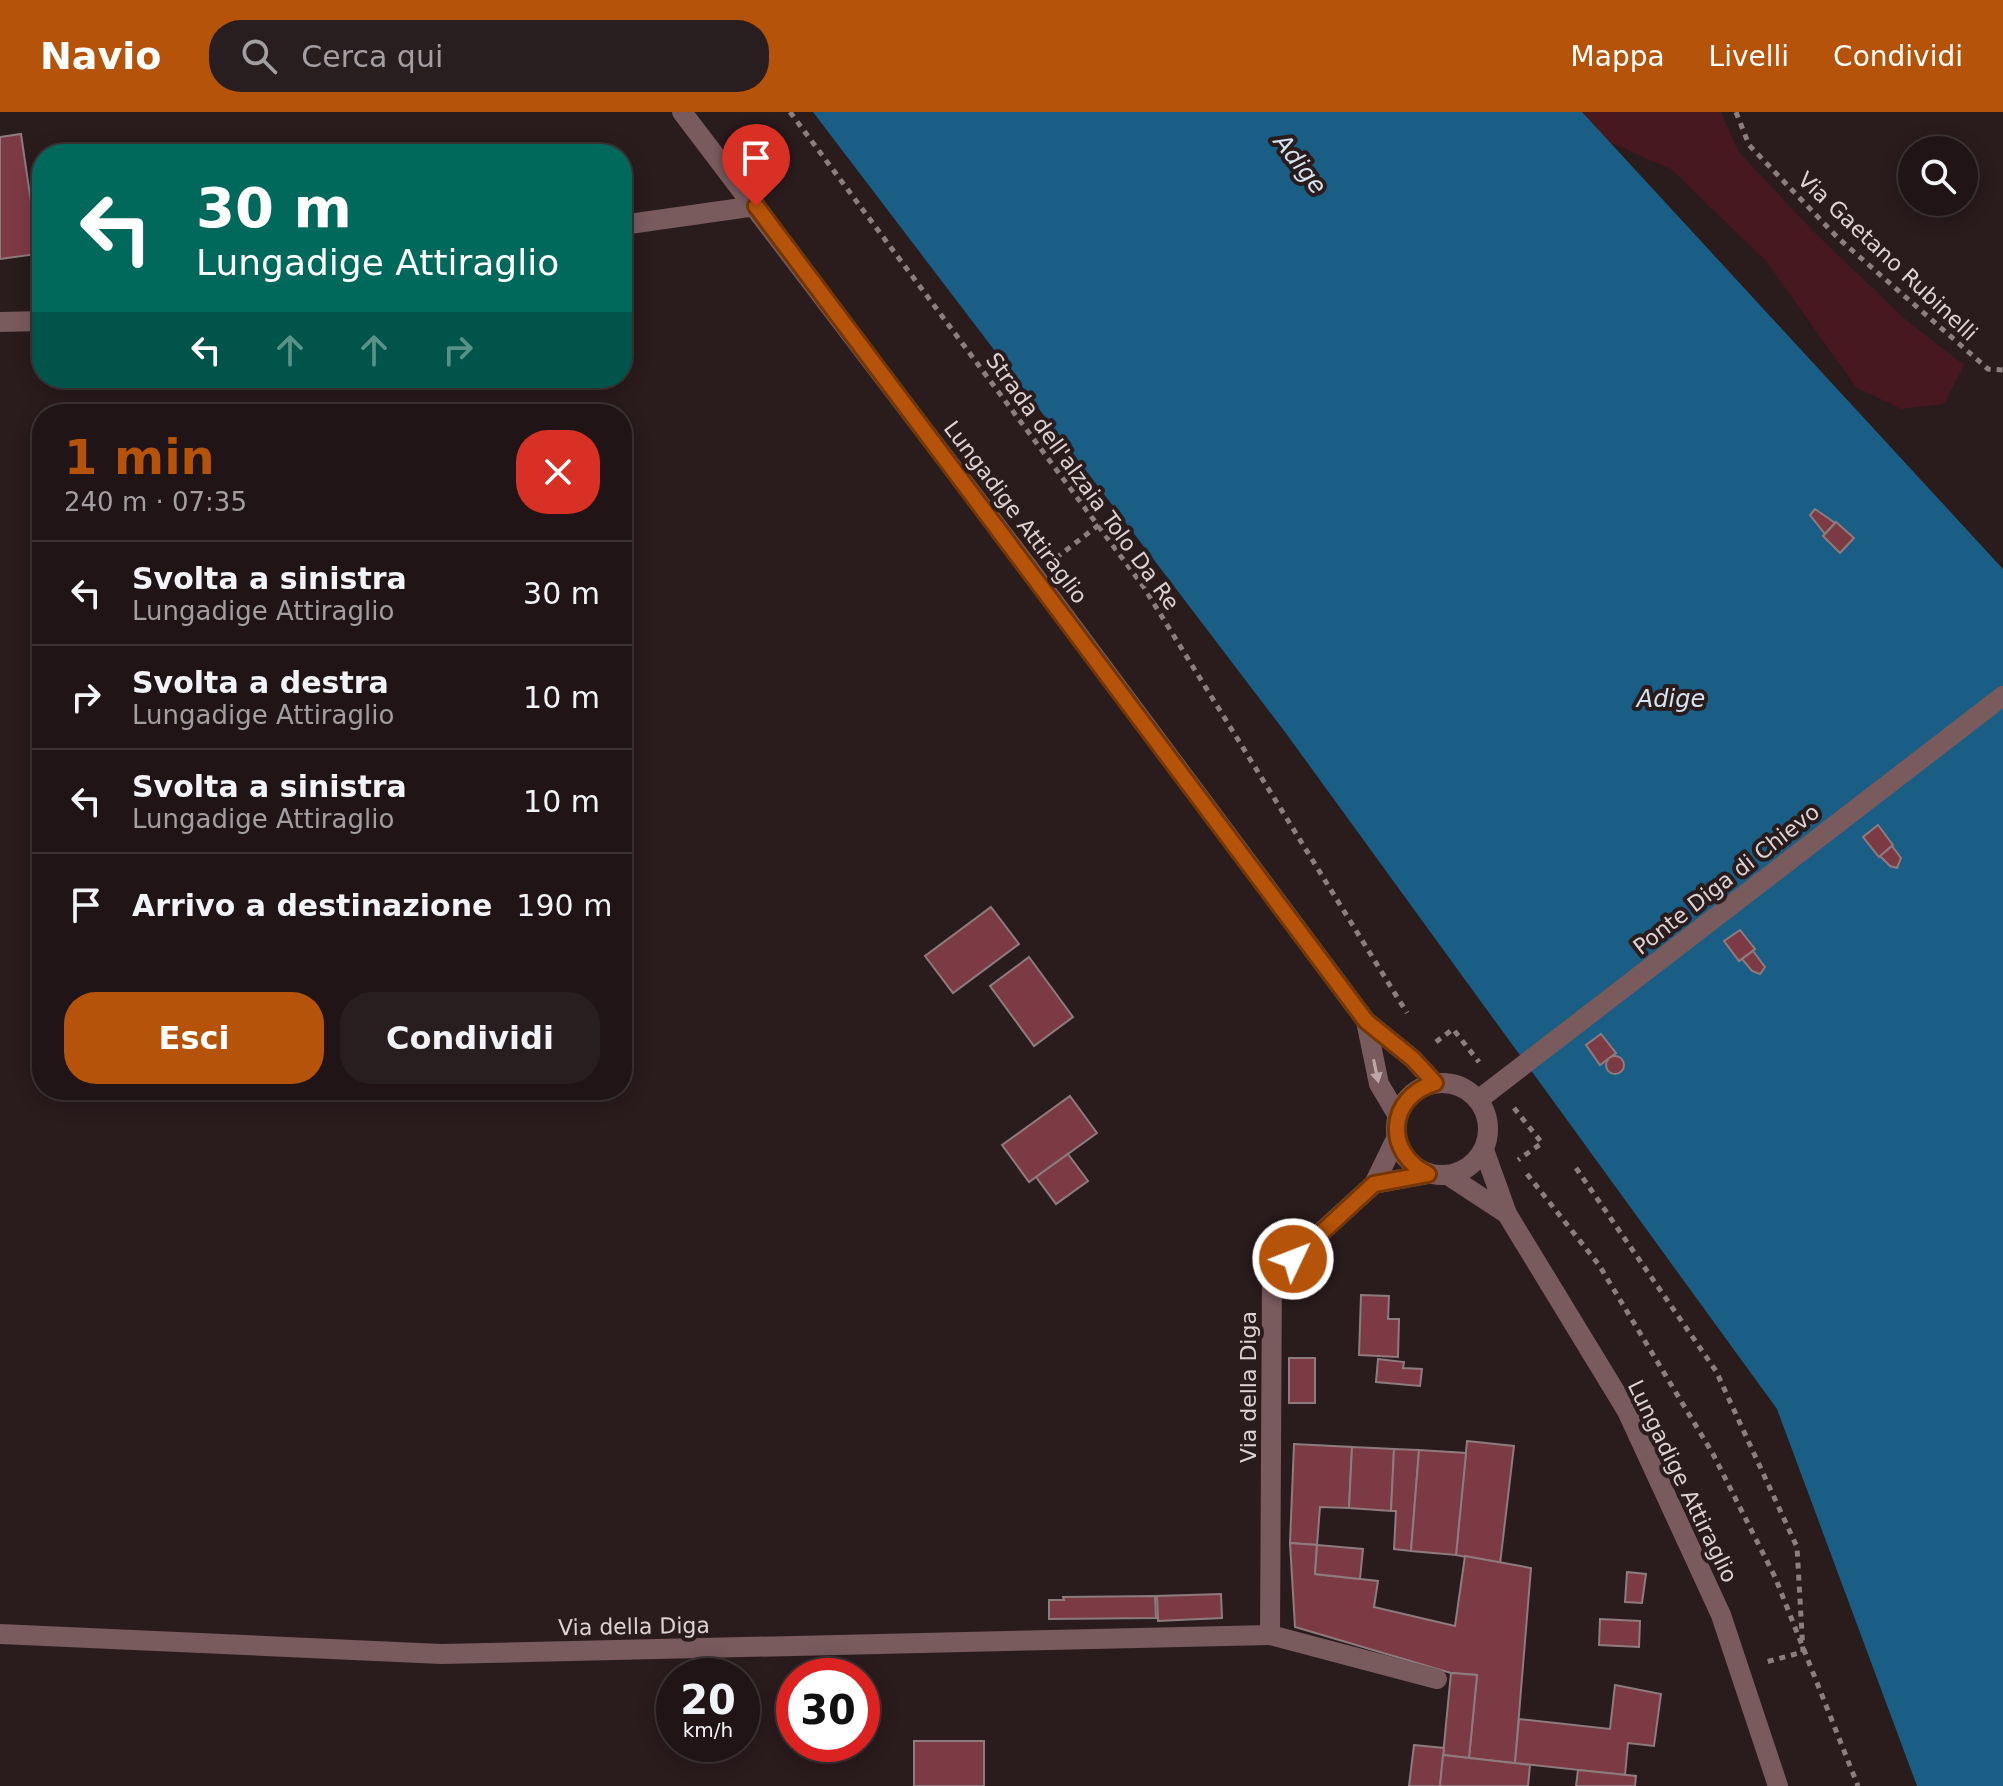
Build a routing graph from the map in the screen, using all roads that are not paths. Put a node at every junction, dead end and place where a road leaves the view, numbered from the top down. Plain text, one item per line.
1 (682, 112) edge
2 (756, 206) junction
3 (632, 224) edge
4 (32, 321) edge
5 (0, 322) edge
6 (2003, 696) edge
7 (1366, 1021) junction
8 (1435, 1083) junction
9 (1478, 1100) junction
10 (1398, 1116) junction
11 (1396, 1139) junction
12 (1484, 1150) junction
13 (1428, 1174) junction
14 (1449, 1176) junction
15 (1374, 1184) junction
16 (1507, 1214) junction
17 (0, 1634) edge
18 (1270, 1635) junction
19 (1437, 1679) dead end
20 (1778, 1786) edge

1 - 2 street, Lungadige Attiraglio
2 - 3 street
2 - 7 street, Lungadige Attiraglio
4 - 5 street
6 - 9 street, Ponte Diga di Chievo
7 - 8 street, Lungadige Attiraglio
7 -> 10 street, Lungadige Attiraglio
8 - 9 street, Lungadige Attiraglio
8 - 10 street
9 - 12 street, Lungadige Attiraglio
10 - 11 street
11 - 13 street
11 - 15 street, Via della Diga
12 - 14 street
12 - 16 street, Lungadige Attiraglio
13 - 14 street, Lungadige Attiraglio
13 - 15 street
14 - 16 street, Lungadige Attiraglio
15 - 18 street, Via della Diga
16 - 20 street, Lungadige Attiraglio
17 - 18 street, Via della Diga
18 - 19 street, Via della Diga

